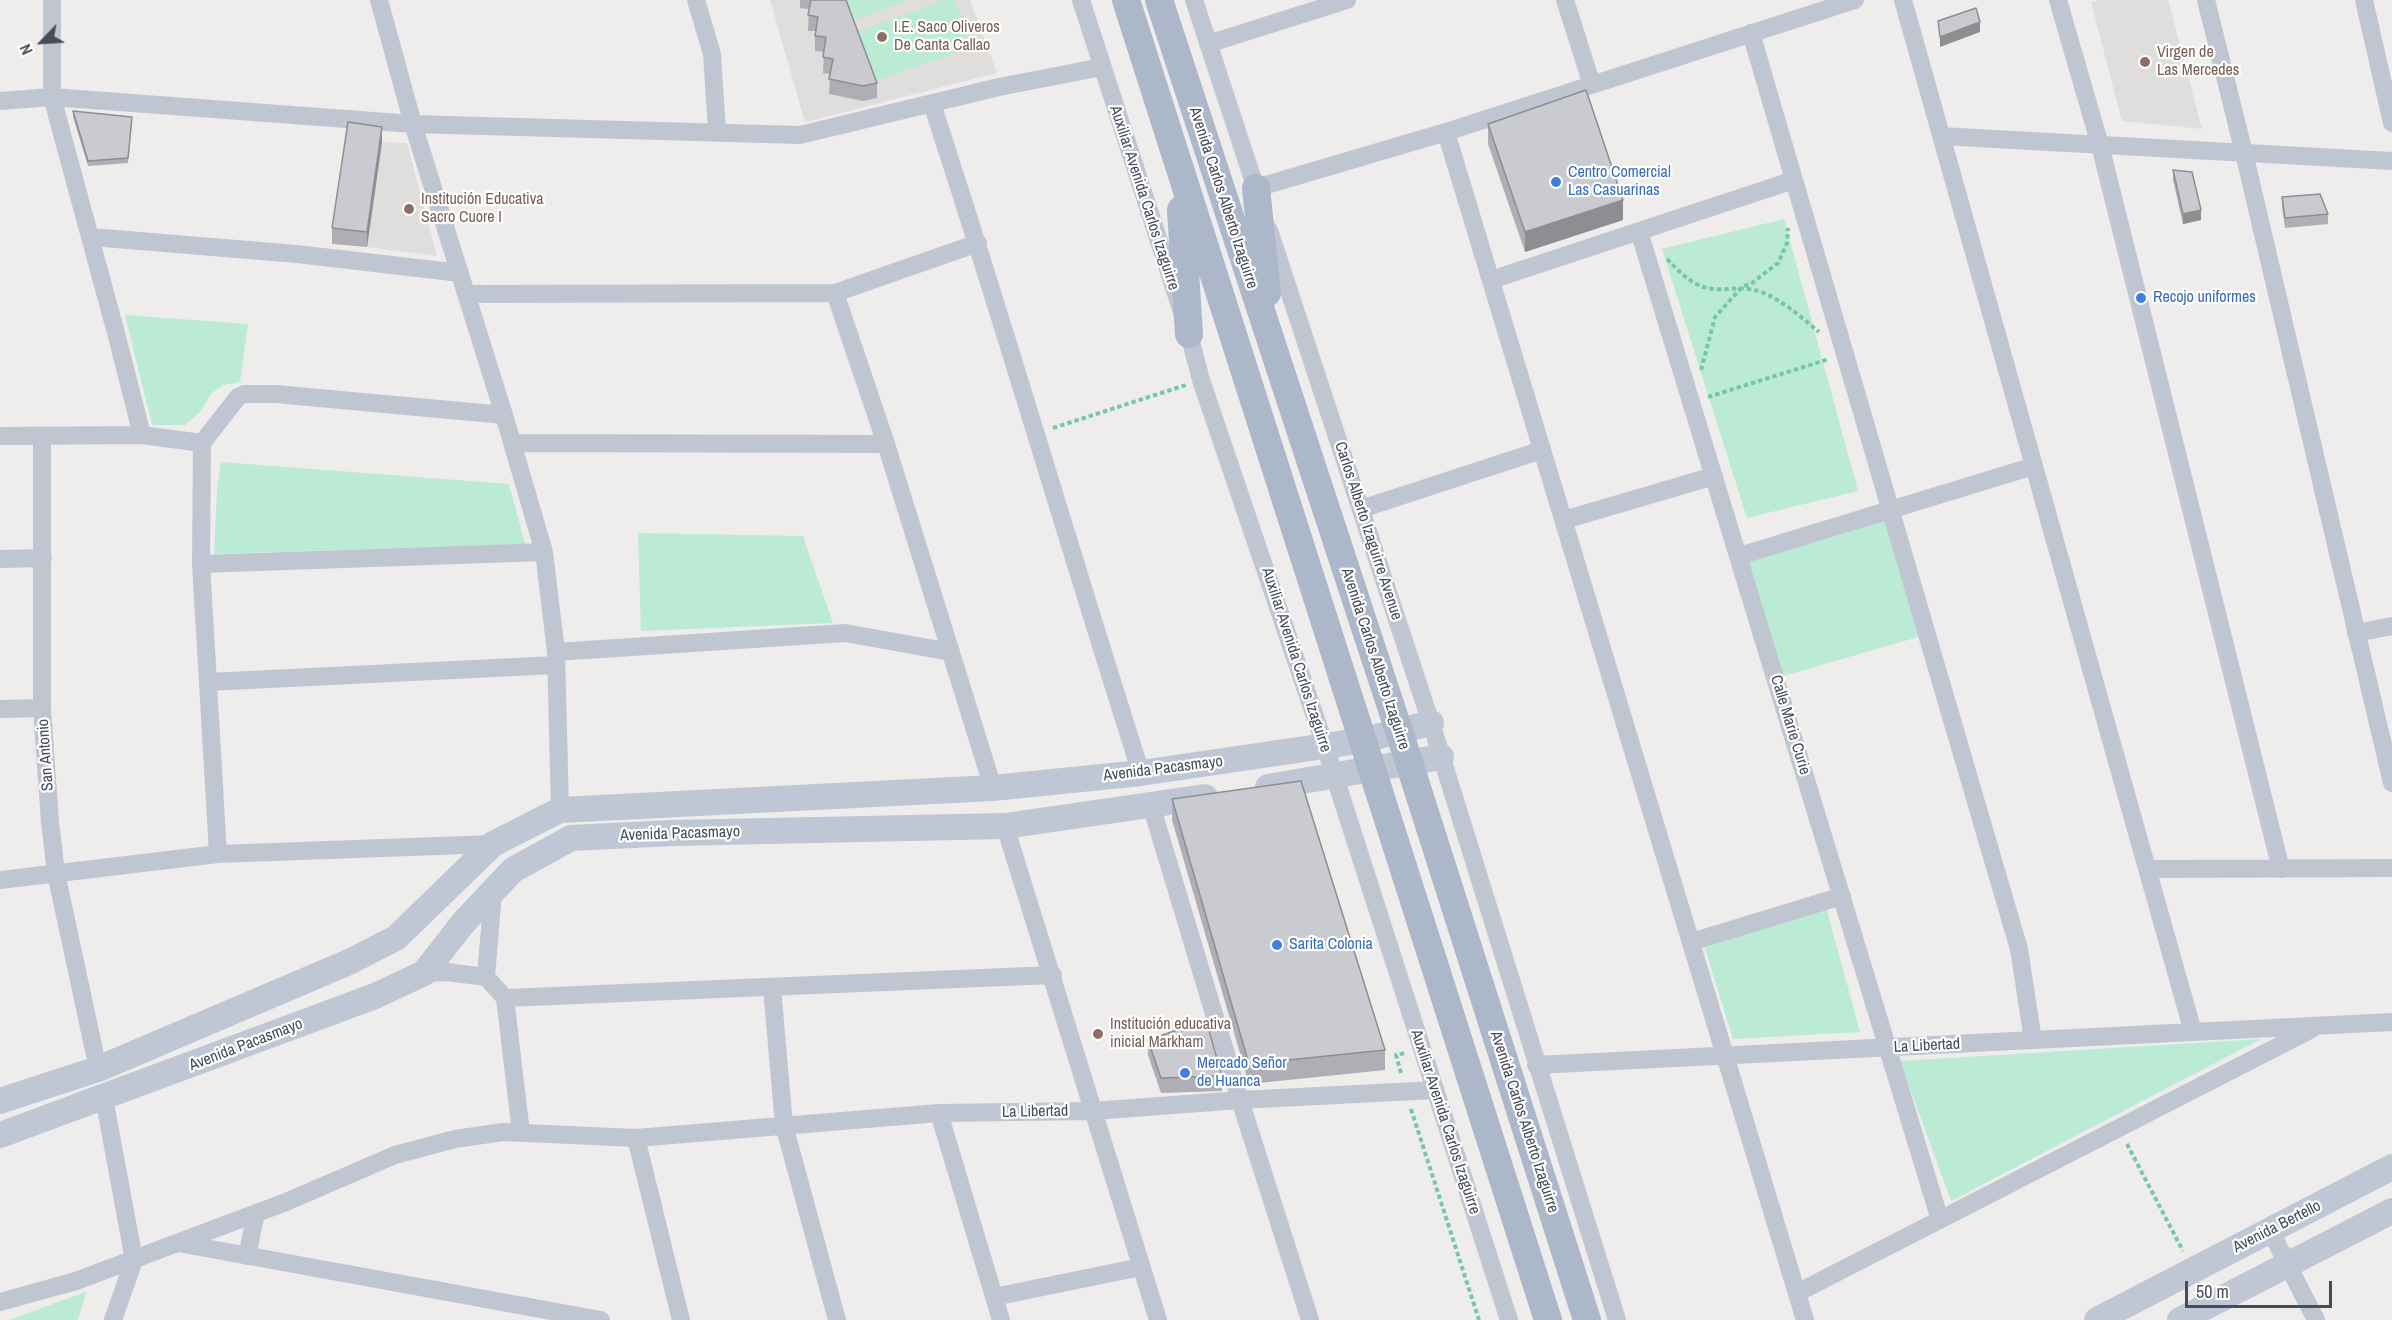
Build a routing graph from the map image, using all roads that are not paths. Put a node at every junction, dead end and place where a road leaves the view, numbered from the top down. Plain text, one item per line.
1 (52, 0) edge
2 (379, 0) edge
3 (696, 0) edge
4 (1081, 0) edge
5 (1126, 0) edge
6 (1159, 0) edge
7 (1194, 0) edge
8 (1347, 0) edge
9 (1565, 0) edge
10 (1855, 0) edge
11 (1903, 0) edge
12 (2058, 0) edge
13 (2206, 0) edge
14 (2364, 0) edge
15 (1751, 33) junction
16 (1208, 44) junction
17 (1102, 68) junction
18 (1592, 85) junction
19 (52, 97) junction
20 (0, 101) edge
21 (932, 104) junction
22 (2392, 123) edge
23 (414, 124) junction
24 (717, 131) junction
25 (1446, 132) junction
26 (1941, 136) junction
27 (2100, 145) junction
28 (2244, 153) junction
29 (2392, 161) edge
30 (1179, 169) junction
31 (1794, 180) junction
32 (1256, 188) junction
33 (1640, 231) junction
34 (91, 237) junction
35 (978, 243) junction
36 (460, 273) junction
37 (1491, 280) junction
38 (835, 293) junction
39 (466, 294) junction
40 (1189, 334) junction
41 (1274, 352) junction
42 (504, 415) junction
43 (0, 435) edge
44 (142, 435) junction
45 (42, 436) junction
46 (202, 443) junction
47 (513, 443) junction
48 (886, 444) junction
49 (1542, 450) junction
50 (2034, 466) junction
51 (1714, 476) junction
52 (1360, 509) junction
53 (1889, 509) junction
54 (1564, 520) junction
55 (544, 552) junction
56 (1739, 556) junction
57 (43, 558) junction
58 (0, 559) edge
59 (201, 564) junction
60 (2392, 626) edge
61 (2356, 633) junction
62 (951, 652) junction
63 (556, 658) junction
64 (208, 682) junction
65 (42, 708) junction
66 (0, 709) edge
67 (1431, 723) junction
68 (1399, 731) junction
69 (1364, 740) junction
70 (1325, 746) junction
71 (1441, 757) junction
72 (1408, 763) junction
73 (1372, 770) junction
74 (1141, 773) junction
75 (1334, 777) junction
76 (2392, 783) edge
77 (993, 788) junction
78 (672, 805) junction
79 (1151, 805) junction
80 (561, 810) junction
81 (1005, 826) junction
82 (674, 833) junction
83 (493, 844) junction
84 (218, 854) junction
85 (2392, 868) edge
86 (2147, 869) junction
87 (2281, 869) junction
88 (56, 873) junction
89 (0, 880) edge
90 (493, 892) junction
91 (1842, 897) junction
92 (1691, 942) junction
93 (424, 973) junction
94 (1053, 975) junction
95 (486, 977) junction
96 (772, 988) junction
97 (505, 998) junction
98 (231, 1012) junction
99 (2392, 1022) edge
100 (2319, 1026) junction
101 (2193, 1032) junction
102 (2033, 1040) junction
103 (244, 1045) junction
104 (1887, 1047) junction
105 (1725, 1056) junction
106 (1536, 1065) junction
107 (98, 1070) junction
108 (1435, 1090) junction
109 (104, 1098) junction
110 (1240, 1100) junction
111 (0, 1101) edge
112 (1093, 1111) junction
113 (939, 1113) junction
114 (784, 1125) junction
115 (521, 1133) junction
116 (0, 1135) edge
117 (636, 1138) junction
118 (2392, 1167) edge
119 (2392, 1211) edge
120 (256, 1213) junction
121 (1940, 1220) junction
122 (2270, 1230) junction
123 (176, 1243) junction
124 (247, 1256) junction
125 (134, 1260) junction
126 (2287, 1265) junction
127 (1141, 1268) junction
128 (1797, 1293) junction
129 (994, 1297) junction
130 (0, 1302) edge
131 (1587, 1314) edge
132 (113, 1320) edge
133 (601, 1320) edge
134 (681, 1320) edge
135 (837, 1320) edge
136 (1001, 1320) edge
137 (1158, 1320) edge
138 (1310, 1320) edge
139 (1509, 1320) edge
140 (1548, 1320) edge
141 (1617, 1320) edge
142 (1805, 1320) edge
143 (2097, 1320) edge
144 (2180, 1320) edge
145 (2316, 1320) edge

1 - 19 street
2 - 23 street
3 - 24 street
4 - 17 street, Auxiliar Avenida Carlos Izaguirre
5 - 30 main road, Avenida Carlos Alberto Izaguirre
6 - 41 main road, Avenida Carlos Alberto Izaguirre
7 - 16 street, Carlos Alberto Izaguirre Avenue
8 - 16 street
9 - 18 street
10 - 15 street
11 - 26 street
12 - 27 street
13 - 28 street
14 - 22 street
15 - 18 street
15 - 31 street
16 - 32 street, Carlos Alberto Izaguirre Avenue
17 - 21 street
17 - 40 street, Auxiliar Avenida Carlos Izaguirre
18 - 25 street
19 - 20 street
19 - 23 street
19 - 34 street
21 - 24 street
21 - 35 street
23 - 24 street
23 - 36 street
25 - 32 street
25 - 37 street
26 - 27 street
26 - 50 street
27 - 28 street
27 - 87 street
28 - 29 street
28 - 61 street
30 - 40 main road
30 - 69 main road, Avenida Carlos Alberto Izaguirre
31 - 33 street
31 - 53 street
32 - 41 main road
32 - 52 street, Carlos Alberto Izaguirre Avenue
33 - 37 street
33 - 51 street, Calle Marie Curie
34 - 36 street
34 - 44 street
35 - 38 street
35 - 74 street
36 - 39 street
37 - 49 street
38 - 39 street
38 - 48 street
39 - 42 street
40 - 70 street, Auxiliar Avenida Carlos Izaguirre
41 - 68 main road, Avenida Carlos Alberto Izaguirre
42 - 46 street
42 - 47 street
43 - 45 street
44 - 45 street
44 - 46 street
45 - 57 street, San Antonio
46 - 59 street
47 - 48 street
47 - 55 street
48 - 62 street
49 - 52 street
49 - 54 street
50 - 53 street
50 - 86 street
51 - 54 street
51 - 56 street, Calle Marie Curie
52 - 67 street, Carlos Alberto Izaguirre Avenue
53 - 56 street
53 - 102 street
54 - 92 street
55 - 59 street
55 - 63 street
56 - 91 street, Calle Marie Curie
57 - 58 street
57 - 65 street, San Antonio
59 - 64 street
60 - 61 street
61 - 76 street
62 - 63 street
62 - 77 street
63 - 64 street
63 - 80 street
64 - 84 street
65 - 66 street
65 - 88 street, San Antonio
67 - 68 main road, Avenida Pacasmayo
67 - 71 street, Carlos Alberto Izaguirre Avenue
68 - 69 main road, Avenida Pacasmayo
68 - 72 main road, Avenida Carlos Alberto Izaguirre
69 - 70 main road, Avenida Pacasmayo
69 - 73 main road, Avenida Carlos Alberto Izaguirre
70 - 74 main road, Avenida Pacasmayo
70 - 75 street, Auxiliar Avenida Carlos Izaguirre
71 - 72 main road, Avenida Pacasmayo
71 - 106 street, Carlos Alberto Izaguirre Avenue
72 - 73 main road, Avenida Pacasmayo
72 - 131 main road, Avenida Carlos Alberto Izaguirre
73 - 75 main road, Avenida Pacasmayo
73 - 140 main road, Avenida Carlos Alberto Izaguirre
74 - 77 main road, Avenida Pacasmayo
75 - 79 main road, Avenida Pacasmayo
75 - 108 street, Auxiliar Avenida Carlos Izaguirre
77 - 78 main road, Avenida Pacasmayo
78 - 80 main road, Avenida Pacasmayo
78 - 82 main road
79 - 81 main road, Avenida Pacasmayo
79 - 110 street
80 - 83 main road, Avenida Pacasmayo
81 - 82 main road, Avenida Pacasmayo
81 - 94 street
82 - 90 main road, Avenida Pacasmayo
83 - 84 street
83 - 98 main road, Avenida Pacasmayo
84 - 88 street
85 - 87 street
86 - 87 street
86 - 101 street
88 - 89 street
88 - 107 street, San Antonio
90 - 93 main road, Avenida Pacasmayo
90 - 95 street
91 - 92 street
91 - 104 street, Calle Marie Curie
92 - 105 street
93 - 95 street
93 - 103 main road, Avenida Pacasmayo
94 - 96 street
94 - 112 street
95 - 97 street
96 - 97 street
96 - 114 street
97 - 115 street
98 - 103 main road
98 - 107 main road, Avenida Pacasmayo
99 - 100 street, La Libertad
100 - 101 street, La Libertad
100 - 121 street
101 - 102 street, La Libertad
102 - 104 street, La Libertad
103 - 109 main road, Avenida Pacasmayo
104 - 105 street, La Libertad
104 - 121 street, Calle Marie Curie
105 - 106 street, La Libertad
105 - 128 street
106 - 141 street
107 - 111 main road, Avenida Pacasmayo
108 - 110 street, La Libertad
108 - 139 street, Auxiliar Avenida Carlos Izaguirre
109 - 116 main road, Avenida Pacasmayo
109 - 125 street
110 - 112 street, La Libertad
110 - 138 street
112 - 113 street, La Libertad
112 - 127 street
113 - 114 street, La Libertad
113 - 129 street
114 - 117 street, La Libertad
114 - 135 street
115 - 117 street, La Libertad
115 - 120 street, La Libertad
117 - 134 street
118 - 122 main road, Avenida Bertello
119 - 126 main road
120 - 123 street, La Libertad
120 - 124 street
121 - 128 street
122 - 126 street
122 - 143 main road, Avenida Bertello
123 - 124 street
123 - 125 street, La Libertad
124 - 133 street
125 - 130 street, La Libertad
125 - 132 street
126 - 144 main road
126 - 145 street
127 - 129 street
127 - 137 street
128 - 142 street
129 - 136 street

